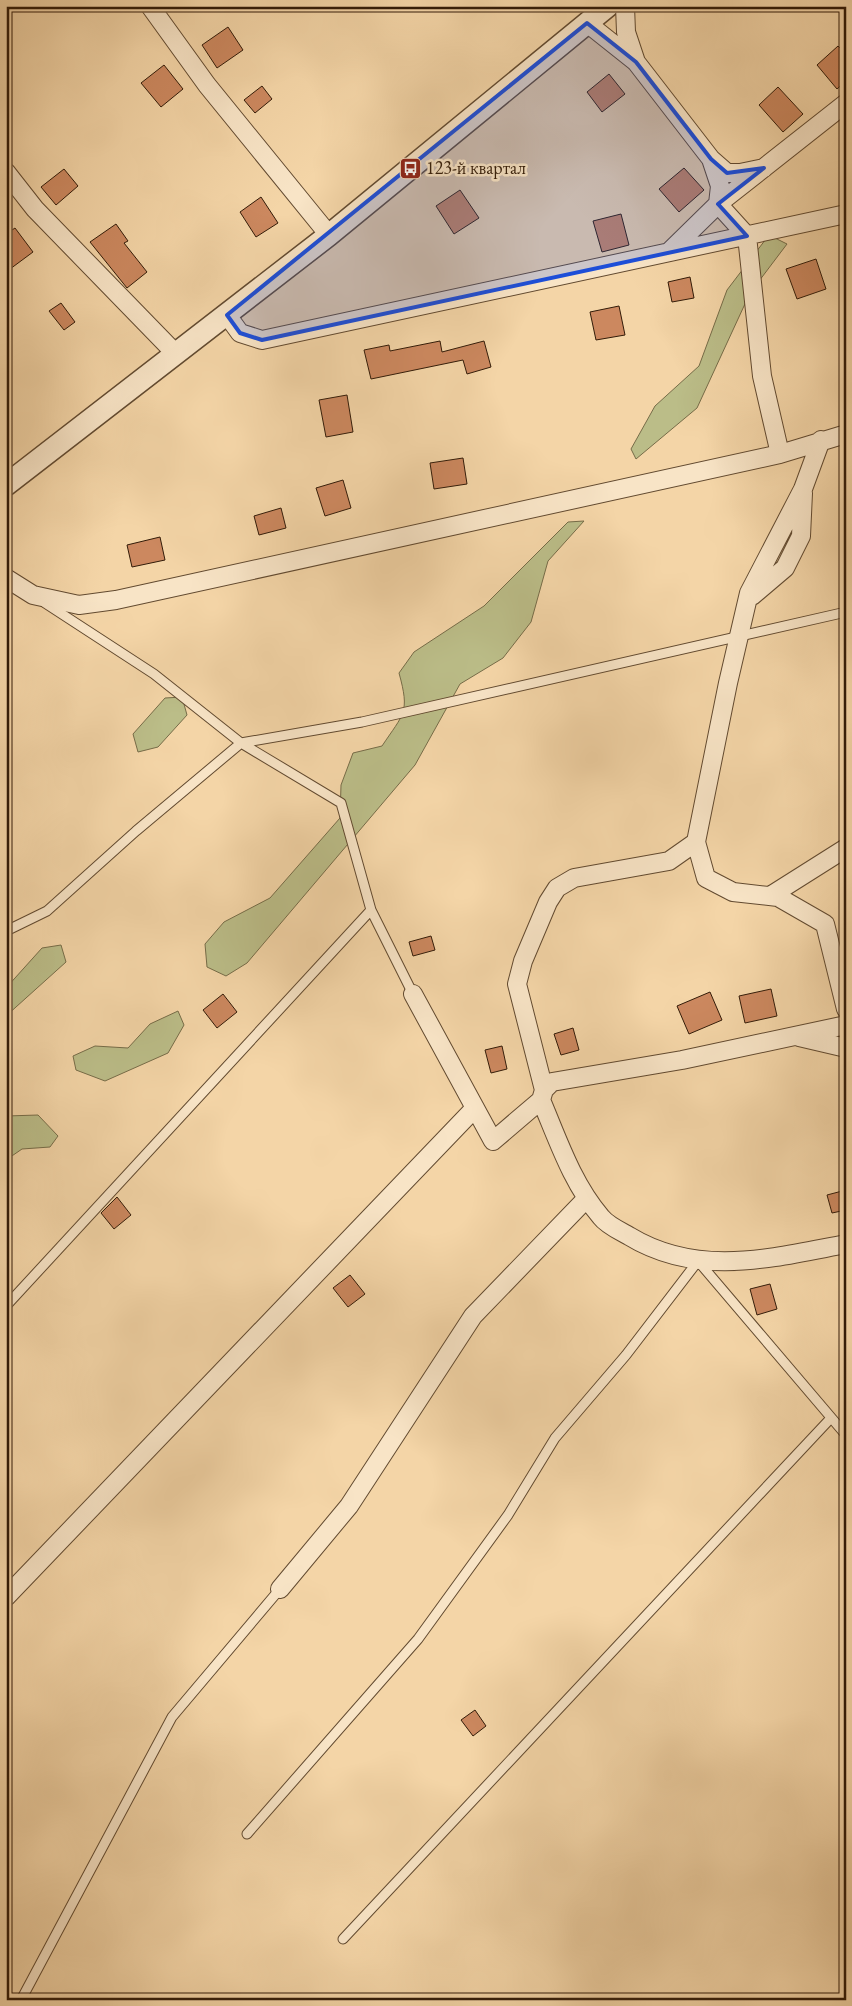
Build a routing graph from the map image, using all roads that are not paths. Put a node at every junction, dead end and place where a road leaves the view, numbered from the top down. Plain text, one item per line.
1 (150, 6) edge
2 (608, 6) edge
3 (625, 6) edge
4 (587, 23) junction
5 (636, 62) junction
6 (846, 103) edge
7 (711, 159) junction
8 (764, 168) junction
9 (6, 172) edge
10 (718, 204) junction
11 (846, 214) edge
12 (329, 234) junction
13 (747, 236) junction
14 (669, 252) junction
15 (227, 315) junction
16 (176, 354) junction
17 (846, 434) edge
18 (821, 440) junction
19 (780, 454) junction
20 (6, 485) edge
21 (6, 578) edge
22 (33, 595) junction
23 (846, 612) edge
24 (739, 636) junction
25 (241, 743) junction
26 (696, 842) junction
27 (846, 848) edge
28 (770, 896) junction
29 (371, 910) junction
30 (6, 931) edge
31 (412, 994) joint
32 (846, 1010) edge
33 (846, 1025) edge
34 (791, 1035) junction
35 (845, 1047) edge
36 (542, 1095) junction
37 (474, 1109) junction
38 (587, 1198) junction
39 (846, 1244) edge
40 (698, 1261) junction
41 (6, 1306) edge
42 (831, 1418) junction
43 (846, 1435) edge
44 (280, 1589) joint
45 (6, 1597) edge
46 (247, 1834) dead end
47 (343, 1939) dead end
48 (21, 2000) edge

1 - 12 street
2 - 4 street
3 - 5 street
4 - 5 street
4 - 12 street
5 - 7 street
6 - 8 street
7 - 8 street
7 - 10 street
8 - 10 street
9 - 16 street
10 - 13 street
10 - 14 street
11 - 13 street
12 - 15 street
13 - 14 street
13 - 19 street
14 - 15 street
15 - 16 street
16 - 20 street
17 - 18 street
18 - 19 street
18 - 24 street
19 - 22 street
21 - 22 street
22 - 25 lane
23 - 24 lane
24 - 25 lane
24 - 26 street
25 - 29 lane
25 - 30 lane
26 - 28 street
26 - 36 street
27 - 28 street
28 - 32 street
29 - 31 lane
29 - 41 lane
31 - 37 street
33 - 34 street
34 - 35 street
34 - 36 street
36 - 37 street
36 - 38 street
37 - 45 street
38 - 40 street
38 - 44 street
39 - 40 street
40 - 42 lane
40 - 46 lane
42 - 43 lane
42 - 47 lane
44 - 48 lane

